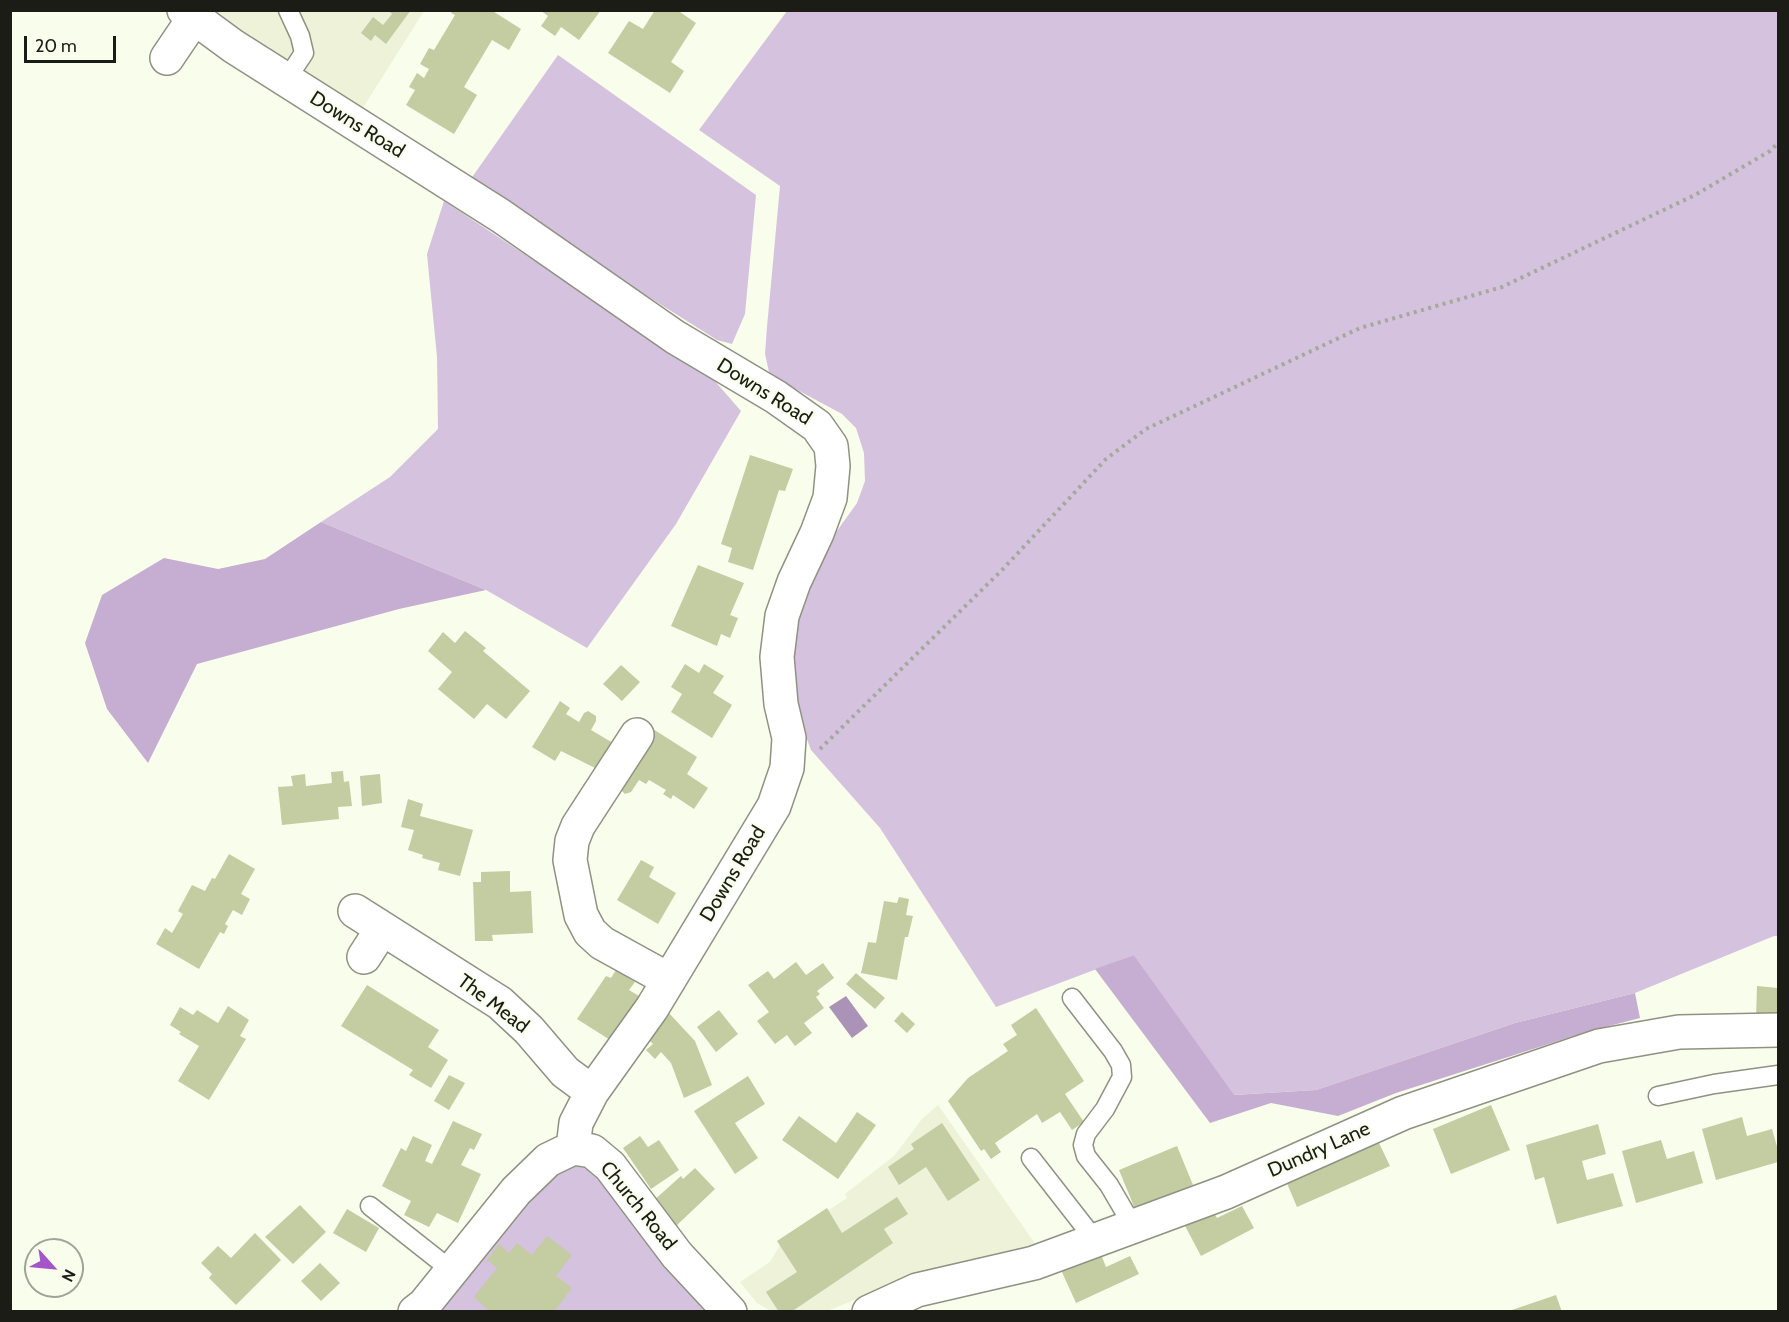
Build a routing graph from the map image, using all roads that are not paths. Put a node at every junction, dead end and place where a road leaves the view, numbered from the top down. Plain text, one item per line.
1 (288, 10) edge
2 (189, 14) edge
3 (167, 58) dead end
4 (286, 80) junction
5 (637, 735) dead end
6 (355, 911) dead end
7 (382, 929) junction
8 (364, 957) dead end
9 (669, 980) junction
10 (1072, 998) dead end
11 (1779, 1030) edge
12 (1779, 1075) edge
13 (591, 1092) junction
14 (1658, 1096) dead end
15 (573, 1148) junction
16 (1031, 1158) dead end
17 (370, 1206) dead end
18 (1133, 1226) junction
19 (1095, 1240) junction
20 (451, 1270) junction
21 (415, 1311) edge
22 (730, 1311) edge
23 (869, 1311) edge

1 - 4 lane
2 - 3 street, Downs Road
2 - 4 street, Downs Road
4 - 9 street, Downs Road
5 - 9 street
6 - 7 street, The Mead
7 - 8 street
7 - 13 street, The Mead
9 - 13 street, Downs Road
10 - 18 lane
11 - 18 street, Dundry Lane
12 - 14 lane
13 - 15 street, Downs Road
15 - 20 street
15 - 22 street, Church Road
16 - 19 lane
17 - 20 lane
18 - 19 street, Dundry Lane
19 - 23 street, Dundry Lane
20 - 21 street

